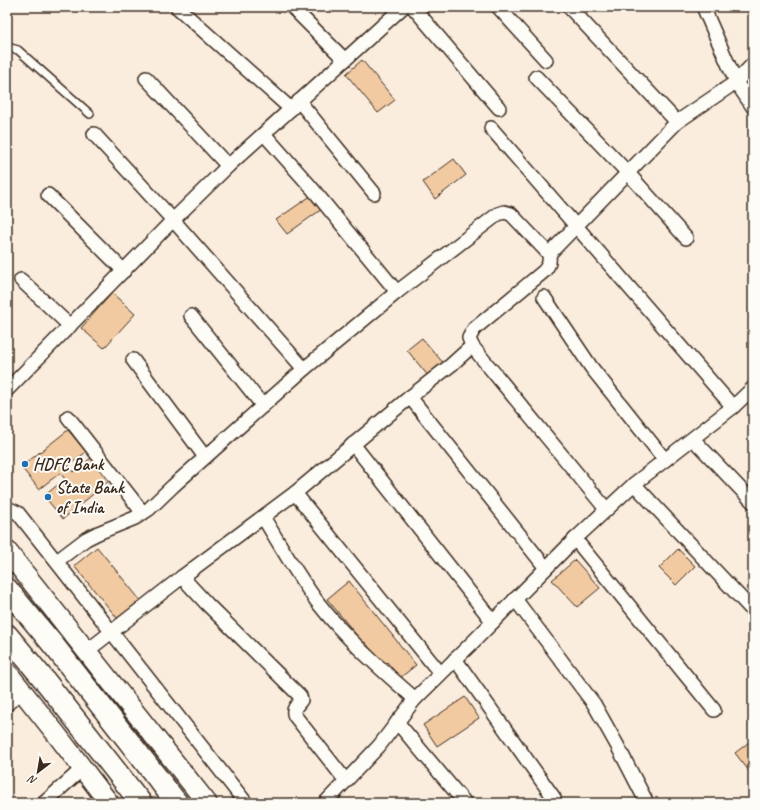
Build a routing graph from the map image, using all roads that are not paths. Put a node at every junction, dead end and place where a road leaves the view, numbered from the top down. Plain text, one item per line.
1 (177, 7) edge
2 (292, 7) edge
3 (413, 7) edge
4 (498, 7) edge
5 (569, 7) edge
6 (704, 7) edge
7 (398, 8) edge
8 (7, 47) edge
9 (345, 60) junction
10 (546, 60) dead end
11 (753, 64) edge
12 (536, 77) dead end
13 (146, 78) dead end
14 (736, 82) junction
15 (295, 105) junction
16 (753, 107) edge
17 (499, 108) dead end
18 (90, 114) dead end
19 (677, 122) junction
20 (491, 128) dead end
21 (94, 134) dead end
22 (264, 134) junction
23 (228, 166) junction
24 (628, 173) junction
25 (374, 193) dead end
26 (48, 194) dead end
27 (173, 220) junction
28 (576, 226) junction
29 (686, 238) dead end
30 (549, 254) junction
31 (124, 271) junction
32 (21, 280) dead end
33 (397, 292) junction
34 (544, 297) dead end
35 (190, 316) dead end
36 (70, 326) junction
37 (472, 346) junction
38 (133, 360) dead end
39 (304, 369) junction
40 (753, 388) edge
41 (7, 390) edge
42 (410, 397) junction
43 (262, 406) junction
44 (733, 407) junction
45 (68, 417) dead end
46 (693, 439) junction
47 (354, 444) junction
48 (205, 457) junction
49 (665, 460) junction
50 (634, 484) junction
51 (295, 493) junction
52 (753, 502) edge
53 (7, 508) edge
54 (606, 509) junction
55 (143, 513) junction
56 (263, 517) junction
57 (575, 540) junction
58 (7, 551) edge
59 (57, 561) junction
60 (546, 568) junction
61 (182, 577) junction
62 (7, 589) edge
63 (516, 599) junction
64 (753, 611) edge
65 (493, 622) junction
66 (112, 631) junction
67 (7, 635) edge
68 (87, 651) junction
69 (455, 659) junction
70 (7, 672) edge
71 (440, 673) junction
72 (22, 690) junction
73 (415, 698) junction
74 (7, 704) edge
75 (714, 710) dead end
76 (396, 722) junction
77 (82, 769) junction
78 (346, 781) junction
79 (554, 798) dead end
80 (44, 803) edge
81 (109, 803) edge
82 (141, 803) edge
83 (177, 803) edge
84 (207, 803) edge
85 (246, 803) edge
86 (325, 803) edge
87 (465, 803) edge
88 (646, 803) edge

1 - 15 street
2 - 9 street
3 - 17 street
4 - 10 street
5 - 19 street
6 - 14 street
7 - 9 street
8 - 18 lane
9 - 15 street
11 - 14 street
12 - 24 street
13 - 23 street
14 - 16 street
14 - 19 street
15 - 22 street
15 - 25 street
19 - 24 street
20 - 28 street
21 - 27 street
22 - 23 street
22 - 33 street
23 - 27 street
24 - 28 street
24 - 29 street
26 - 31 street
27 - 31 street
27 - 39 street
28 - 30 street
28 - 44 street
30 - 33 street
30 - 37 street
31 - 36 street
32 - 36 street
33 - 39 street
34 - 49 street
35 - 43 street
36 - 41 street
37 - 42 street
37 - 54 street
38 - 48 street
39 - 43 street
40 - 44 street
42 - 47 street
42 - 60 street
43 - 48 street
44 - 46 street
45 - 55 street
46 - 49 street
46 - 52 street
47 - 51 street
47 - 65 street
48 - 55 street
49 - 50 street
50 - 54 street
50 - 64 street
51 - 56 street
51 - 71 street
53 - 59 street
54 - 57 street
55 - 59 street
56 - 61 street
56 - 73 street
57 - 60 street
57 - 75 street
58 - 68 street
59 - 66 street
60 - 63 street
61 - 66 street
61 - 78 street
62 - 83 main road
63 - 65 street
63 - 88 street
65 - 69 street
66 - 68 street
66 - 85 street
67 - 82 main road
68 - 84 street
69 - 71 street
69 - 79 street
70 - 72 street
71 - 73 street
72 - 74 street
72 - 77 street
73 - 76 street
76 - 78 street
76 - 87 street
77 - 80 street
77 - 81 street
78 - 86 street

